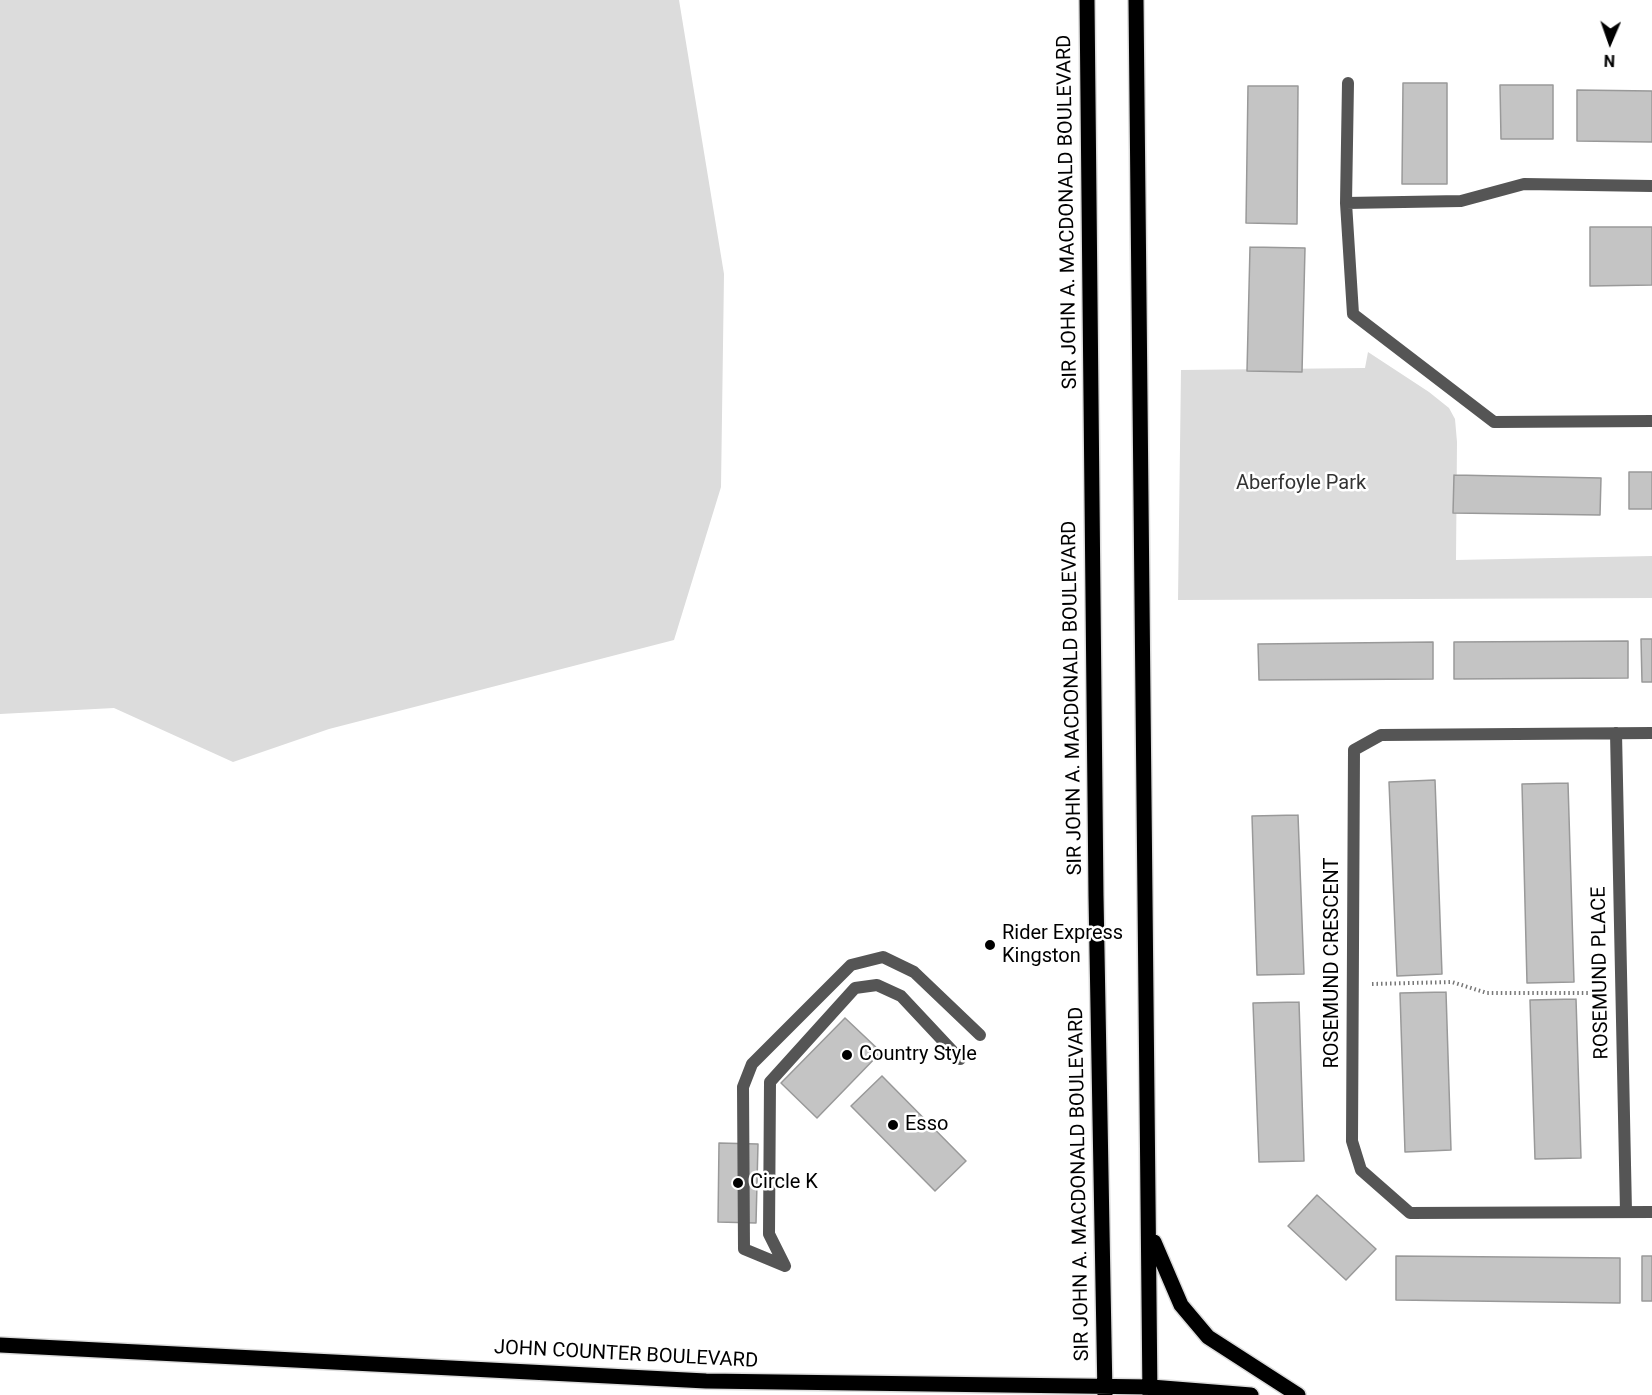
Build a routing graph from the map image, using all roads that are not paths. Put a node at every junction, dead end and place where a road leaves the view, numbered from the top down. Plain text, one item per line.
1 (1087, 0) edge
2 (1136, 0) edge
3 (1348, 83) dead end
4 (1652, 186) edge
5 (1346, 203) junction
6 (1652, 421) edge
7 (1616, 733) junction
8 (1652, 733) edge
9 (980, 1035) dead end
10 (960, 1059) dead end
11 (1626, 1212) junction
12 (1652, 1212) edge
13 (1151, 1234) junction
14 (0, 1345) edge
15 (1105, 1391) edge
16 (1150, 1391) edge
17 (1251, 1395) edge
18 (1298, 1395) edge

1 - 15 main road, SIR JOHN A. MACDONALD BOULEVARD
2 - 13 main road
3 - 5 street
4 - 5 street
5 - 6 street
7 - 8 street, ROSEMUND CRESCENT
7 - 11 street, ROSEMUND PLACE
7 - 11 street, ROSEMUND CRESCENT
9 - 10 street
11 - 12 street, ROSEMUND CRESCENT
13 - 16 main road
13 - 18 main road
14 - 15 main road, JOHN COUNTER BOULEVARD
15 - 16 main road, JOHN COUNTER BOULEVARD
16 - 17 main road, JOHN COUNTER BOULEVARD

